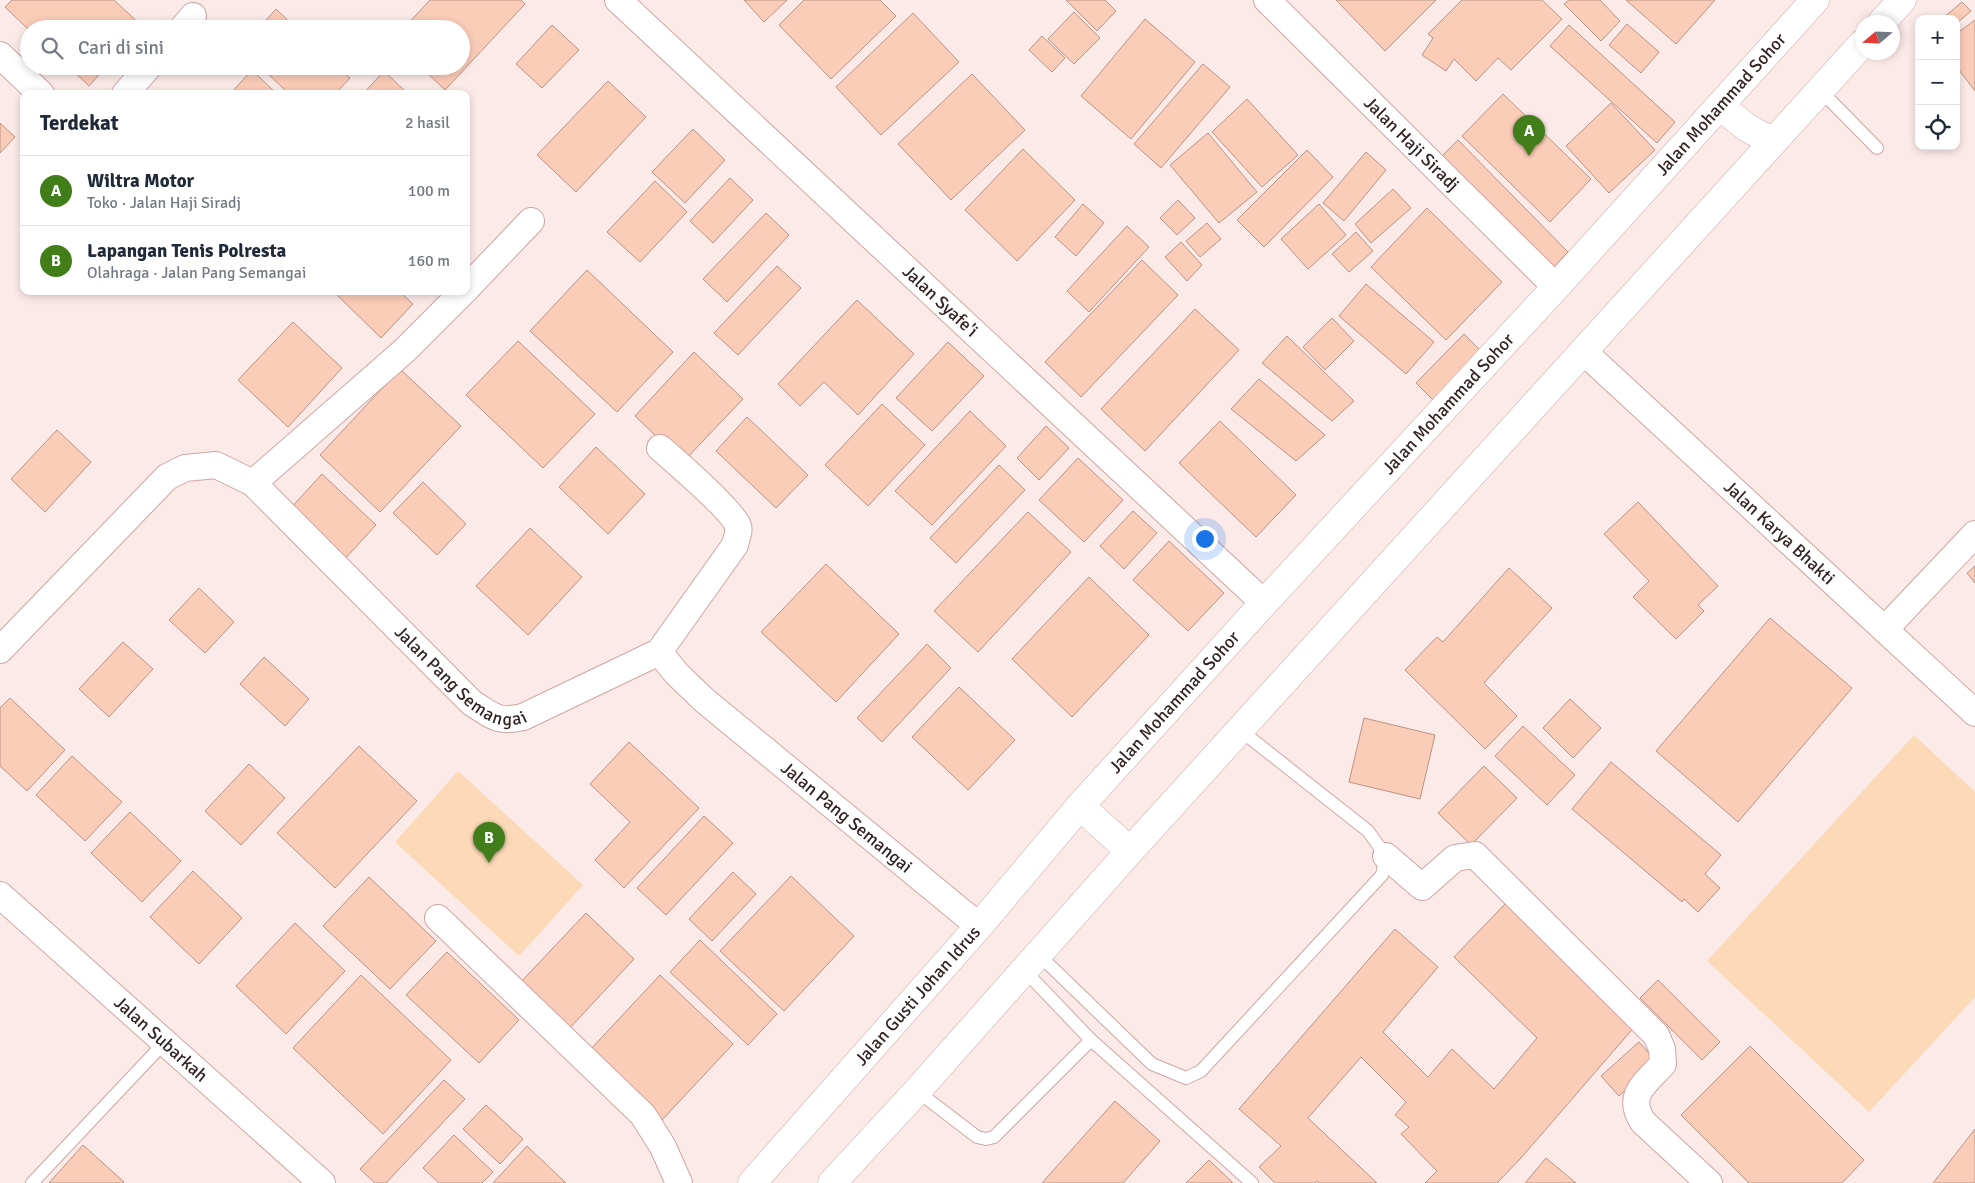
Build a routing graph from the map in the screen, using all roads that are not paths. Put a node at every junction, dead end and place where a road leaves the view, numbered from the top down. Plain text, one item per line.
1 (618, 0) edge
2 (1268, 0) edge
3 (1815, 0) edge
4 (1902, 0) edge
5 (1888, 15) edge
6 (1855, 52) edge
7 (0, 55) edge
8 (20, 74) edge
9 (21, 75) edge
10 (141, 75) edge
11 (37, 90) edge
12 (128, 90) edge
13 (1820, 90) junction
14 (1720, 106) junction
15 (1773, 142) junction
16 (1877, 148) dead end
17 (531, 221) dead end
18 (470, 285) edge
19 (1556, 287) junction
20 (460, 295) edge
21 (1584, 352) junction
22 (660, 448) dead end
23 (253, 483) junction
24 (1975, 534) edge
25 (1264, 602) junction
26 (1885, 629) junction
27 (0, 650) edge
28 (659, 652) junction
29 (1975, 713) edge
30 (1240, 730) junction
31 (1080, 806) junction
32 (1130, 851) junction
33 (1386, 856) junction
34 (0, 895) edge
35 (438, 918) dead end
36 (979, 926) junction
37 (1032, 963) junction
38 (1091, 1040) junction
39 (165, 1042) junction
40 (917, 1091) junction
41 (32, 1183) edge
42 (322, 1183) edge
43 (679, 1183) edge
44 (752, 1183) edge
45 (832, 1183) edge
46 (1252, 1183) edge
47 (1709, 1183) edge

1 - 25 street, Jalan Syafe'i
2 - 19 street, Jalan Haji Siradj
3 - 14 street, Jalan Mohammad Sohor
4 - 5 street
6 - 13 street
7 - 8 street
9 - 11 street
10 - 12 street
13 - 15 street
13 - 16 lane
14 - 15 street
14 - 19 street, Jalan Mohammad Sohor
15 - 21 street
17 - 18 street
19 - 25 street, Jalan Mohammad Sohor
20 - 23 street
21 - 26 street, Jalan Karya Bhakti
21 - 30 street
22 - 28 street
23 - 27 street, Jalan Pang Semangai
23 - 28 street, Jalan Pang Semangai
24 - 26 street
25 - 31 street, Jalan Mohammad Sohor
26 - 29 street, Jalan Karya Bhakti
28 - 36 street, Jalan Pang Semangai
30 - 32 street
30 - 33 lane
31 - 32 street
31 - 36 street, Jalan Gusti Johan Idrus
32 - 37 street
33 - 37 lane
33 - 47 street
34 - 39 street, Jalan Subarkah
35 - 43 street
36 - 44 street, Jalan Gusti Johan Idrus
37 - 38 lane
37 - 40 street
38 - 40 lane
38 - 46 lane
39 - 41 lane
39 - 42 street, Jalan Subarkah
40 - 45 street

